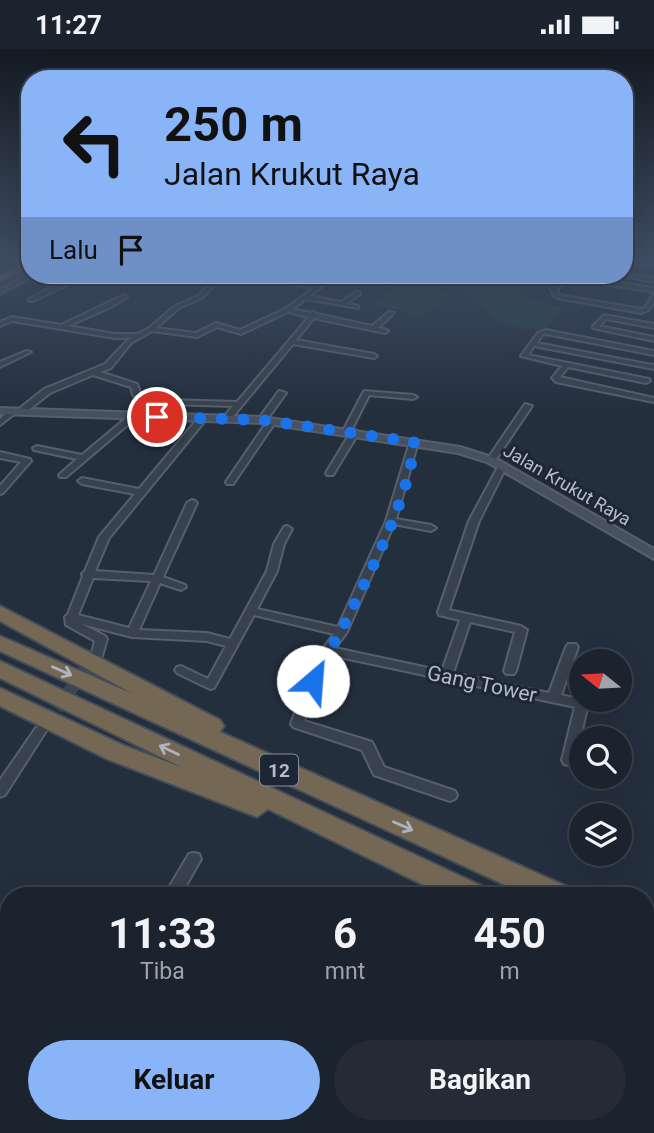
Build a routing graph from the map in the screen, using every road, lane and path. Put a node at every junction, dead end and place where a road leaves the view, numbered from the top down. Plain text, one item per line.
1 (109, 309) edge
2 (177, 309) edge
3 (626, 309) edge
4 (647, 309) edge
5 (287, 310) joint
6 (391, 313) dead end
7 (314, 314) junction
8 (0, 324) edge
9 (654, 326) edge
10 (62, 327) junction
11 (374, 328) junction
12 (151, 330) junction
13 (385, 331) dead end
14 (137, 336) junction
15 (654, 339) edge
16 (290, 341) junction
17 (533, 344) junction
18 (28, 352) dead end
19 (654, 353) edge
20 (374, 356) dead end
21 (0, 365) edge
22 (653, 365) edge
23 (565, 366) junction
24 (96, 373) junction
25 (646, 381) junction
26 (282, 393) dead end
27 (413, 397) dead end
28 (639, 397) junction
29 (654, 400) edge
30 (528, 406) dead end
31 (234, 409) junction
32 (20, 410) junction
33 (0, 411) edge
34 (134, 416) junction
35 (204, 417) junction
36 (267, 419) junction
37 (0, 423) edge
38 (351, 431) junction
39 (414, 442) junction
40 (37, 448) dead end
41 (0, 455) edge
42 (84, 458) junction
43 (491, 460) junction
44 (502, 467) junction
45 (330, 473) dead end
46 (63, 475) dead end
47 (82, 481) dead end
48 (230, 482) dead end
49 (0, 491) edge
50 (141, 492) junction
51 (191, 503) dead end
52 (391, 521) junction
53 (431, 528) dead end
54 (287, 529) dead end
55 (654, 555) edge
56 (88, 574) junction
57 (157, 578) junction
58 (181, 587) dead end
59 (250, 611) junction
60 (0, 613) edge
61 (71, 617) junction
62 (466, 618) junction
63 (341, 632) junction
64 (132, 633) junction
65 (0, 643) edge
66 (233, 644) junction
67 (572, 647) dead end
68 (328, 652) junction
69 (98, 653) dead end
70 (0, 669) edge
71 (181, 670) dead end
72 (510, 671) dead end
73 (446, 676) junction
74 (0, 696) edge
75 (552, 699) junction
76 (577, 726) edge
77 (40, 731) tunnel mouth
78 (0, 791) edge
79 (450, 795) dead end
80 (372, 812) junction
81 (376, 851) junction
82 (194, 859) dead end
83 (178, 887) edge
84 (454, 887) edge
85 (538, 887) edge

1 - 10 street
2 - 12 street
3 - 4 street
5 - 7 street
5 - 12 street
6 - 11 street
7 - 11 street
7 - 16 street
8 - 10 street
9 - 15 street
10 - 14 street
11 - 13 street
12 - 14 street
14 - 24 street
16 - 20 street
16 - 31 street
17 - 19 street
17 - 22 street
17 - 23 street
18 - 21 street
22 - 25 street
23 - 25 street
23 - 28 street
24 - 31 street
24 - 32 street
25 - 28 street
26 - 36 street
27 - 38 street
28 - 29 street
30 - 43 street
31 - 35 street, Jalan Krukut Raya
31 - 36 street, Jalan Krukut Raya
32 - 33 street, Jalan Krukut Raya
32 - 34 street, Jalan Krukut Raya
32 - 37 street
34 - 35 street, Jalan Krukut Raya
34 - 42 street
35 - 50 street
36 - 38 street, Jalan Krukut Raya
36 - 48 street
38 - 39 street, Jalan Krukut Raya
38 - 45 street
39 - 43 street, Jalan Krukut Raya
39 - 52 street
40 - 42 street
41 - 49 street
42 - 46 street
43 - 44 street, Jalan Krukut Raya
44 - 55 street, Jalan Krukut Raya
44 - 62 street
47 - 50 street
50 - 56 street
51 - 57 street
52 - 53 street
52 - 63 street
54 - 59 street
56 - 57 street
56 - 61 street
57 - 58 street
57 - 64 street
59 - 63 street
59 - 66 street
60 - 80 highway
61 - 64 street
61 - 69 street
62 - 72 street
62 - 73 street
63 - 68 street
64 - 66 street
65 -> 80 highway, 12
66 - 71 street
67 - 75 street
68 - 73 street, Gang Tower
68 - 79 street
81 -> 70 highway, 12
73 - 75 street, Gang Tower
74 - 81 highway
75 - 76 street, Gang Tower
77 - 78 street
80 -> 85 highway, 12
81 - 84 highway, 12
82 - 83 street

